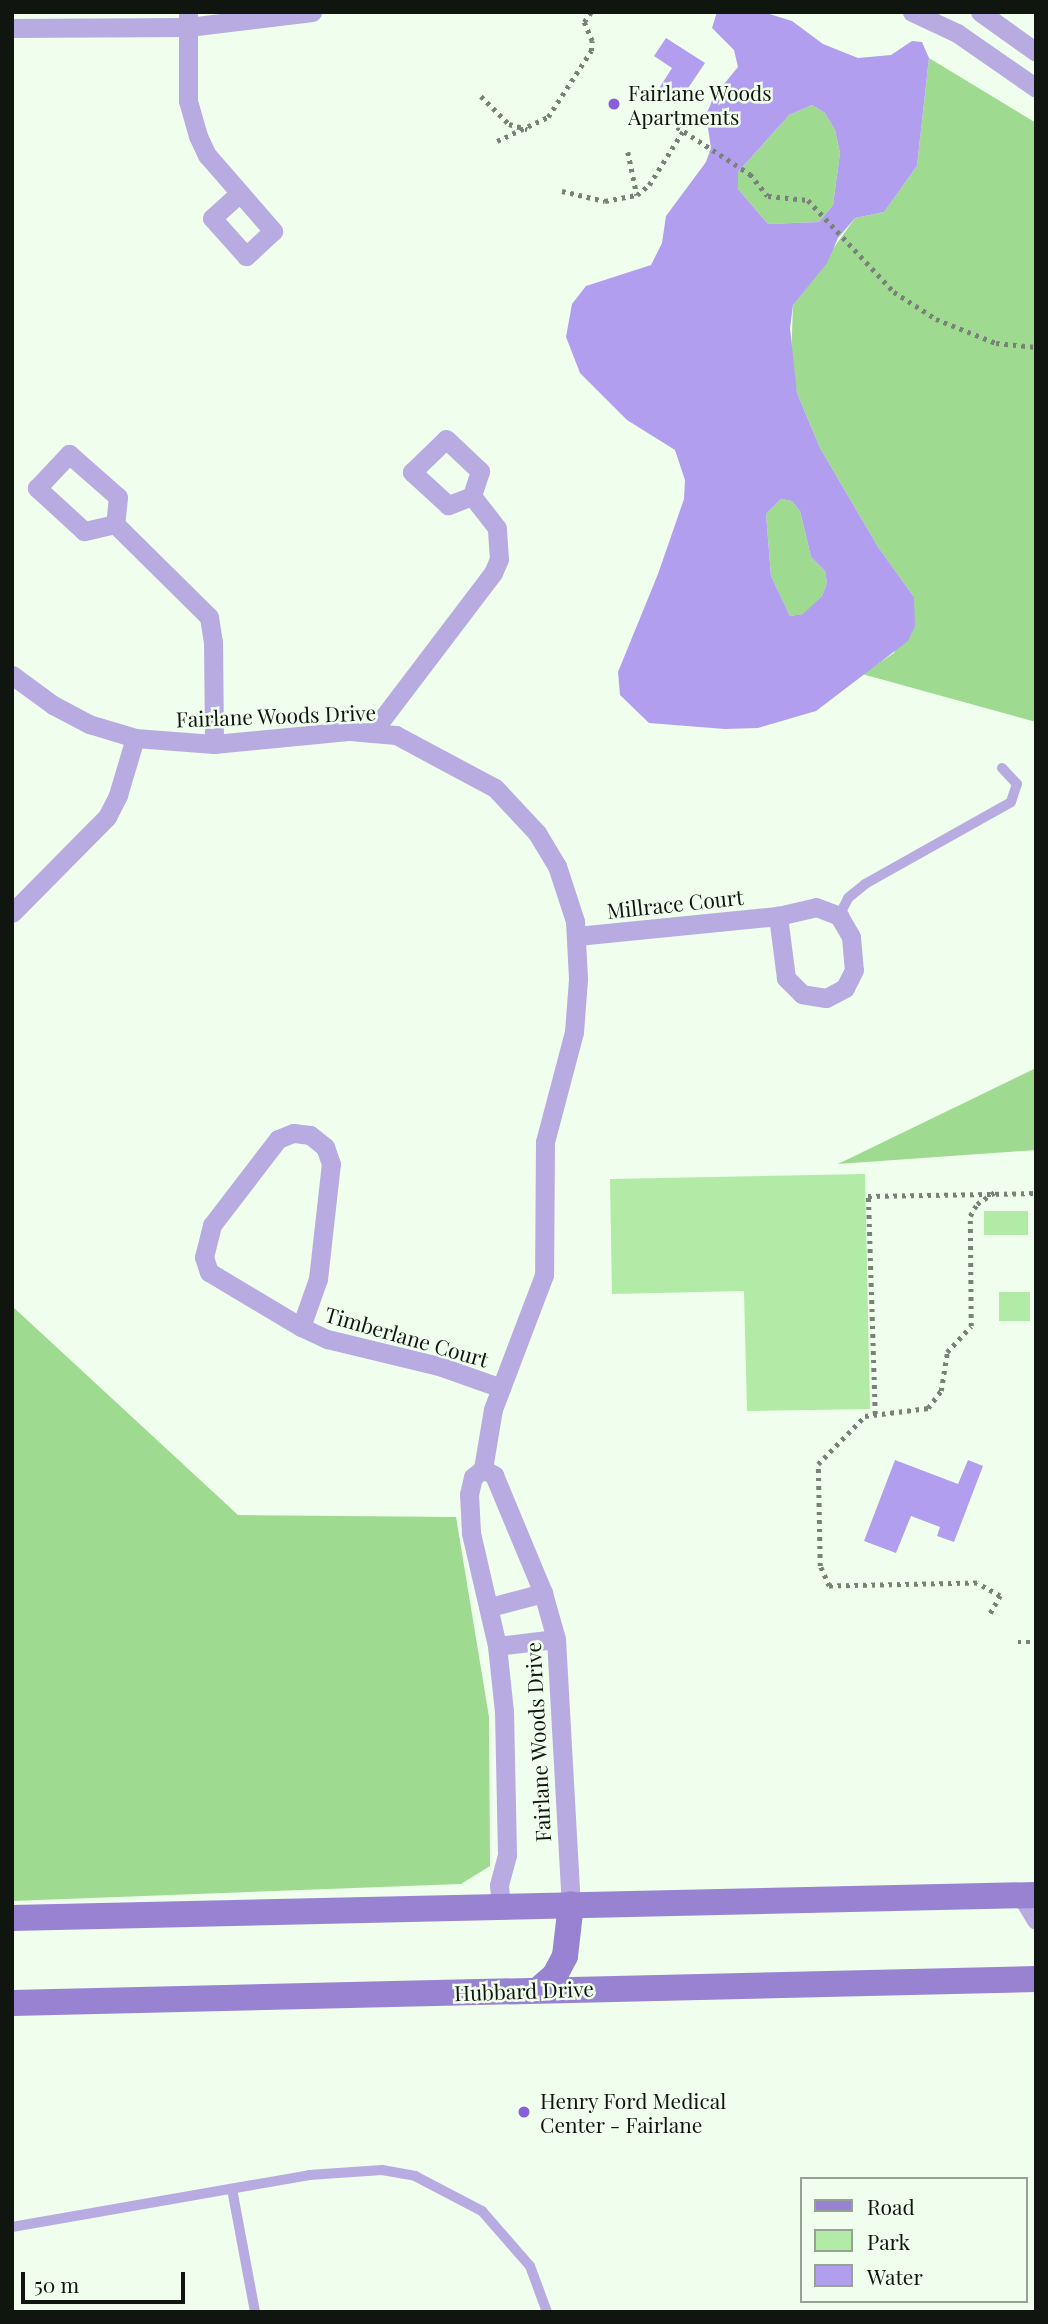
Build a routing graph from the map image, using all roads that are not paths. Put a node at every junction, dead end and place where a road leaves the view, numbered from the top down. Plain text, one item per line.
1 (312, 12) edge
2 (912, 12) edge
3 (980, 12) edge
4 (188, 20) edge
5 (12, 28) edge
6 (1036, 52) edge
7 (1036, 88) edge
8 (239, 194) dead end
9 (472, 496) dead end
10 (115, 524) dead end
11 (12, 676) edge
12 (373, 731) junction
13 (135, 738) junction
14 (214, 744) junction
15 (1002, 768) dead end
16 (12, 913) edge
17 (778, 916) junction
18 (839, 916) junction
19 (576, 936) junction
20 (301, 1327) junction
21 (501, 1388) junction
22 (482, 1469) junction
23 (543, 1593) junction
24 (490, 1607) junction
25 (556, 1639) junction
26 (497, 1646) junction
27 (1028, 1895) edge
28 (570, 1904) junction
29 (500, 1906) junction
30 (12, 1918) edge
31 (1036, 1920) edge
32 (1036, 1979) edge
33 (538, 1990) junction
34 (12, 2003) edge
35 (232, 2189) junction
36 (12, 2227) edge
37 (255, 2312) edge
38 (547, 2312) edge

1 - 4 street
2 - 7 street
3 - 6 street
4 - 5 street
4 - 8 street
9 - 12 street
10 - 14 street
11 - 13 street, Fairlane Woods Drive
12 - 14 street, Fairlane Woods Drive
12 - 19 street, Fairlane Woods Drive
13 - 14 street, Fairlane Woods Drive
13 - 16 street
15 - 18 lane
17 - 18 street, Millrace Court
17 - 18 street
17 - 19 street, Millrace Court
19 - 21 street, Fairlane Woods Drive
20 - 20 street, Timberlane Court
20 - 21 street, Timberlane Court
21 - 22 street, Fairlane Woods Drive
22 - 23 street, Fairlane Woods Drive
22 - 24 street, Fairlane Woods Drive
23 - 24 street
23 - 25 street, Fairlane Woods Drive
24 - 26 street, Fairlane Woods Drive
25 - 26 street
25 - 28 street, Fairlane Woods Drive
26 - 29 street, Fairlane Woods Drive
27 - 28 street
27 - 31 street
28 - 29 street
28 - 33 street
29 - 30 street
32 - 33 street, Hubbard Drive
33 - 34 street, Hubbard Drive
35 - 36 lane
35 - 37 lane
35 - 38 lane

